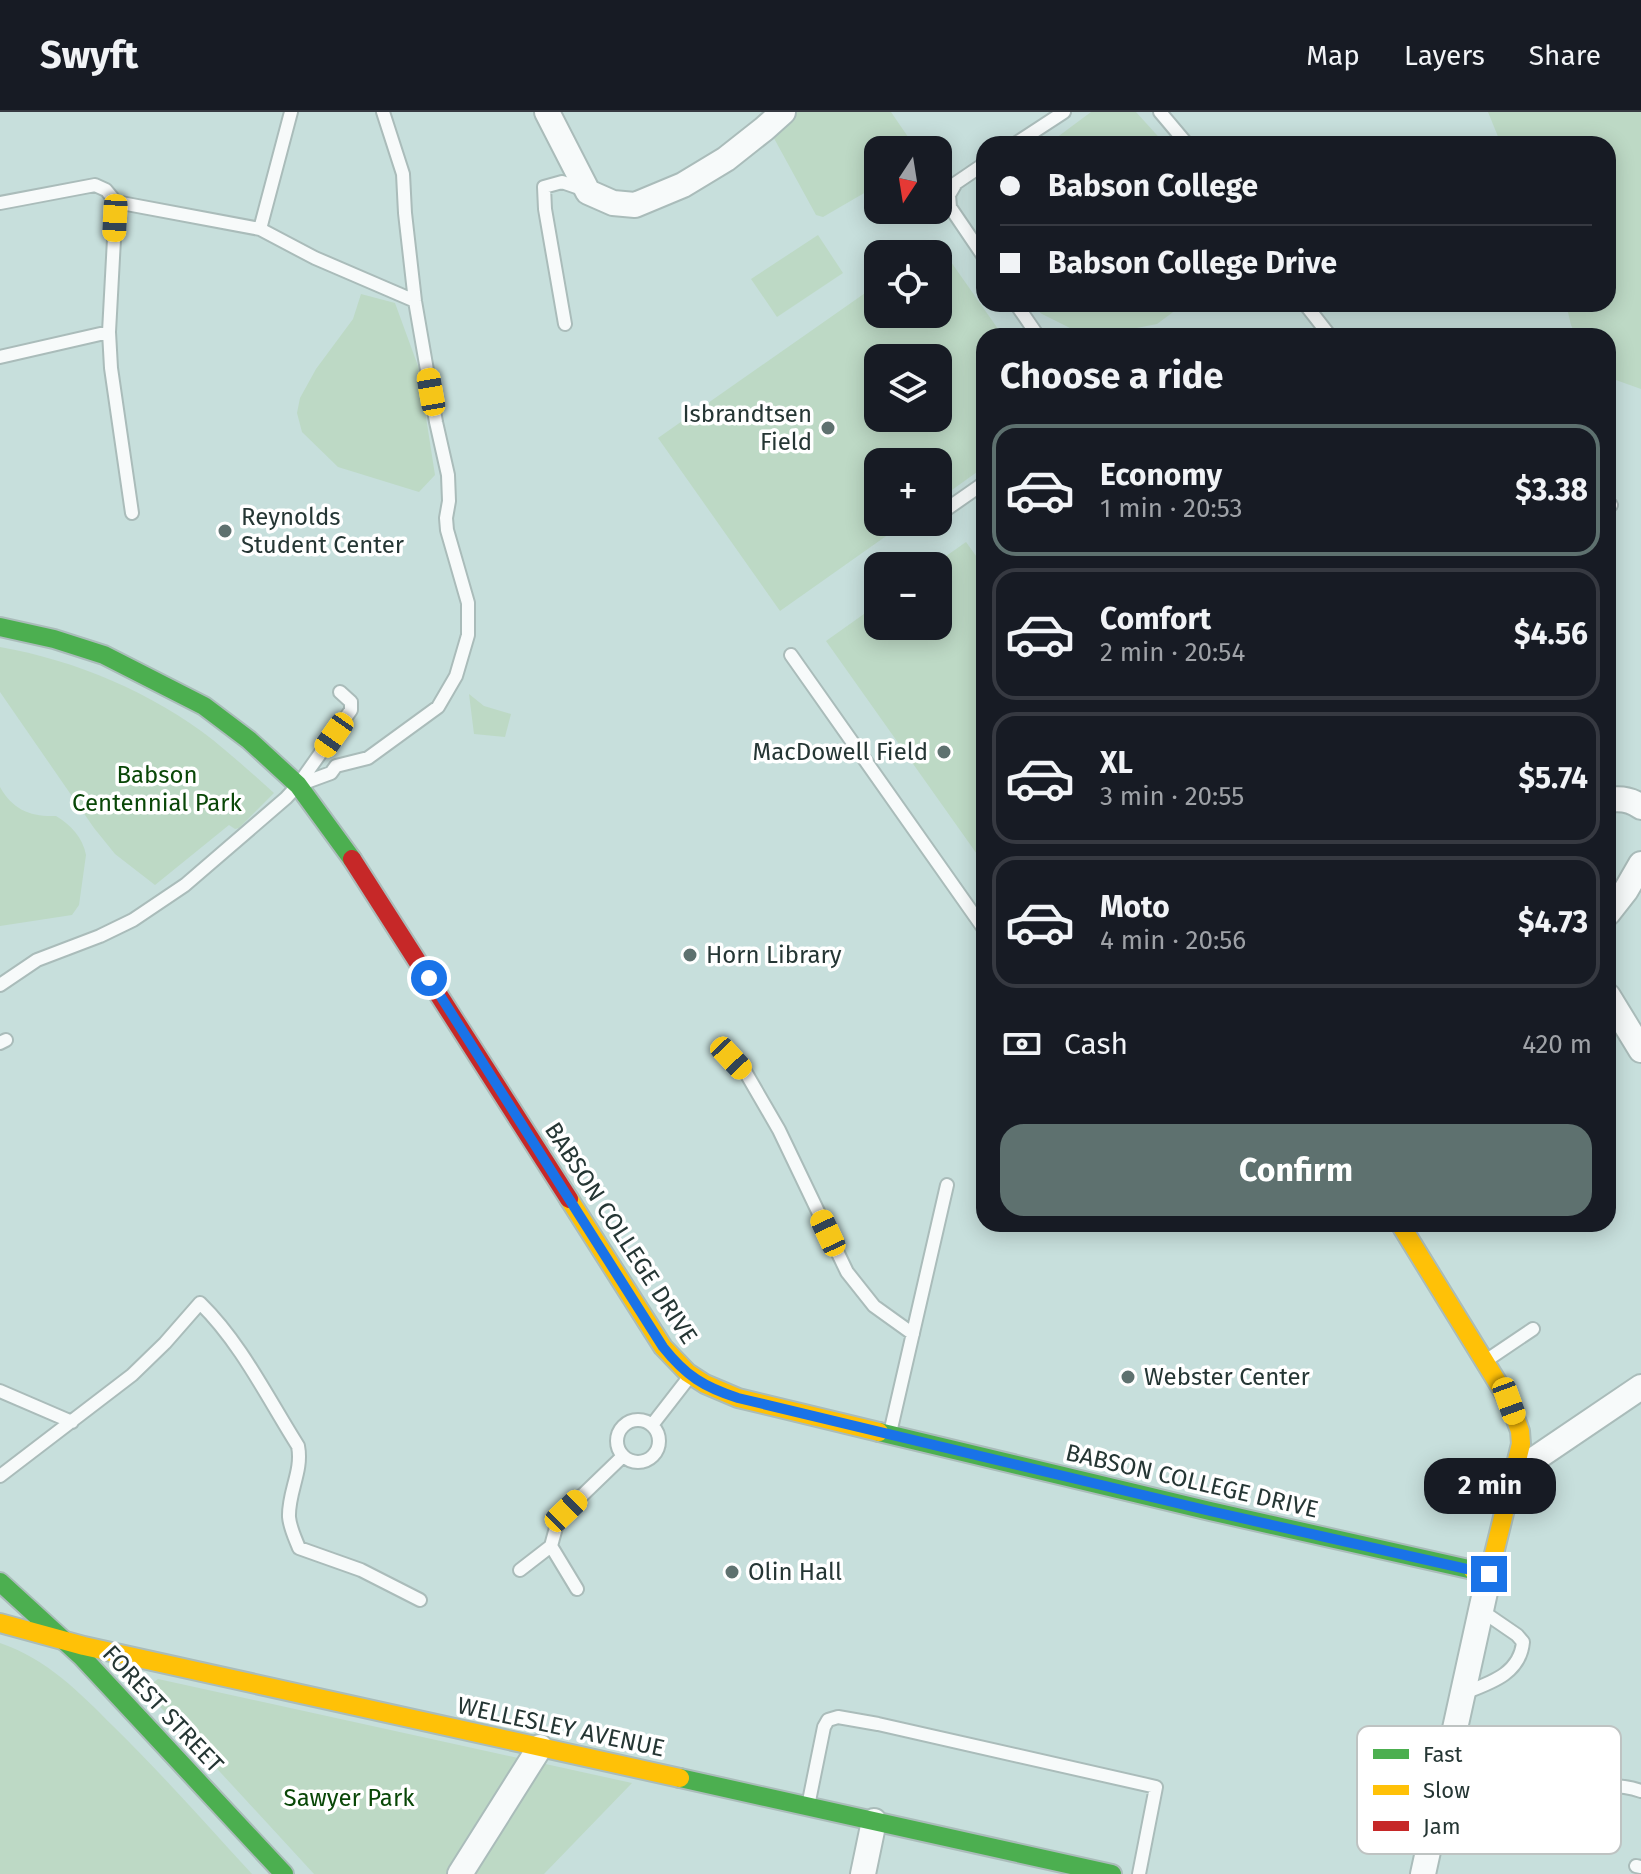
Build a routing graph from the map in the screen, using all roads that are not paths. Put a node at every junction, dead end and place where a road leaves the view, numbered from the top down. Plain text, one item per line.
1 (291, 112) edge
2 (383, 112) edge
3 (547, 112) edge
4 (783, 112) edge
5 (1064, 112) edge
6 (1160, 112) edge
7 (1027, 136) edge
8 (1180, 136) edge
9 (976, 169) edge
10 (952, 190) edge
11 (588, 192) junction
12 (116, 202) junction
13 (0, 203) edge
14 (952, 210) edge
15 (260, 229) junction
16 (976, 245) edge
17 (415, 301) junction
18 (1311, 312) edge
19 (565, 324) dead end
20 (1324, 328) edge
21 (109, 332) junction
22 (0, 357) edge
23 (976, 489) edge
24 (952, 505) edge
25 (132, 513) dead end
26 (0, 627) edge
27 (791, 655) dead end
28 (340, 692) dead end
29 (298, 785) junction
30 (1616, 798) edge
31 (1641, 807) edge
32 (1641, 864) edge
33 (1616, 903) edge
34 (976, 918) edge
35 (0, 985) edge
36 (1616, 1009) edge
37 (1641, 1050) edge
38 (731, 1058) dead end
39 (947, 1185) dead end
40 (1405, 1232) edge
41 (1533, 1329) dead end
42 (913, 1334) junction
43 (1485, 1361) junction
44 (690, 1376) junction
45 (1641, 1387) edge
46 (0, 1391) edge
47 (72, 1422) junction
48 (652, 1425) junction
49 (890, 1433) junction
50 (623, 1456) junction
51 (1514, 1473) junction
52 (0, 1476) edge
53 (551, 1546) junction
54 (520, 1570) dead end
55 (1489, 1574) junction
56 (0, 1582) edge
57 (577, 1589) dead end
58 (420, 1600) dead end
59 (1482, 1611) junction
60 (0, 1623) edge
61 (65, 1641) junction
62 (1464, 1693) junction
63 (1456, 1726) edge
64 (540, 1747) junction
65 (1621, 1786) edge
66 (1641, 1791) edge
67 (808, 1806) junction
68 (874, 1821) junction
69 (1427, 1854) edge
70 (284, 1874) edge
71 (460, 1874) edge
72 (863, 1874) edge
73 (1112, 1874) edge
74 (1139, 1874) edge
75 (1423, 1874) edge

1 - 15 lane
2 - 17 lane
3 - 11 street
4 - 11 street
5 - 7 lane
6 - 8 lane
9 - 10 lane
11 - 19 lane
12 - 13 lane
12 - 15 lane
12 - 21 lane
14 - 16 lane
15 - 17 lane
17 - 29 lane
18 - 20 lane
21 - 22 lane
21 - 25 lane
23 - 24 lane
26 - 29 street, BABSON COLLEGE DRIVE
27 - 34 lane
28 - 29 lane
29 - 35 lane
29 - 44 street, BABSON COLLEGE DRIVE
30 - 31 street
32 - 33 street
36 - 37 street
38 - 42 lane
39 - 42 lane
40 - 43 street
41 - 43 lane
42 - 49 lane
43 - 51 street
44 - 48 lane
44 - 49 street, BABSON COLLEGE DRIVE
45 - 51 street
46 - 47 lane
47 - 52 lane
47 - 58 lane
48 - 50 lane
48 - 50 lane
49 - 55 street, BABSON COLLEGE DRIVE
50 - 53 lane
51 - 55 street
53 - 54 lane
53 - 57 lane
55 - 59 street
56 - 61 street, FOREST STREET
59 - 62 street
59 - 62 lane
60 - 61 street, WELLESLEY AVENUE
61 - 64 street, WELLESLEY AVENUE
61 - 70 street, FOREST STREET
62 - 63 street
64 - 67 street, WELLESLEY AVENUE
64 - 71 street
65 - 66 lane
67 - 68 street, WELLESLEY AVENUE
67 - 74 lane
68 - 72 street
68 - 73 street, WELLESLEY AVENUE
69 - 75 street

